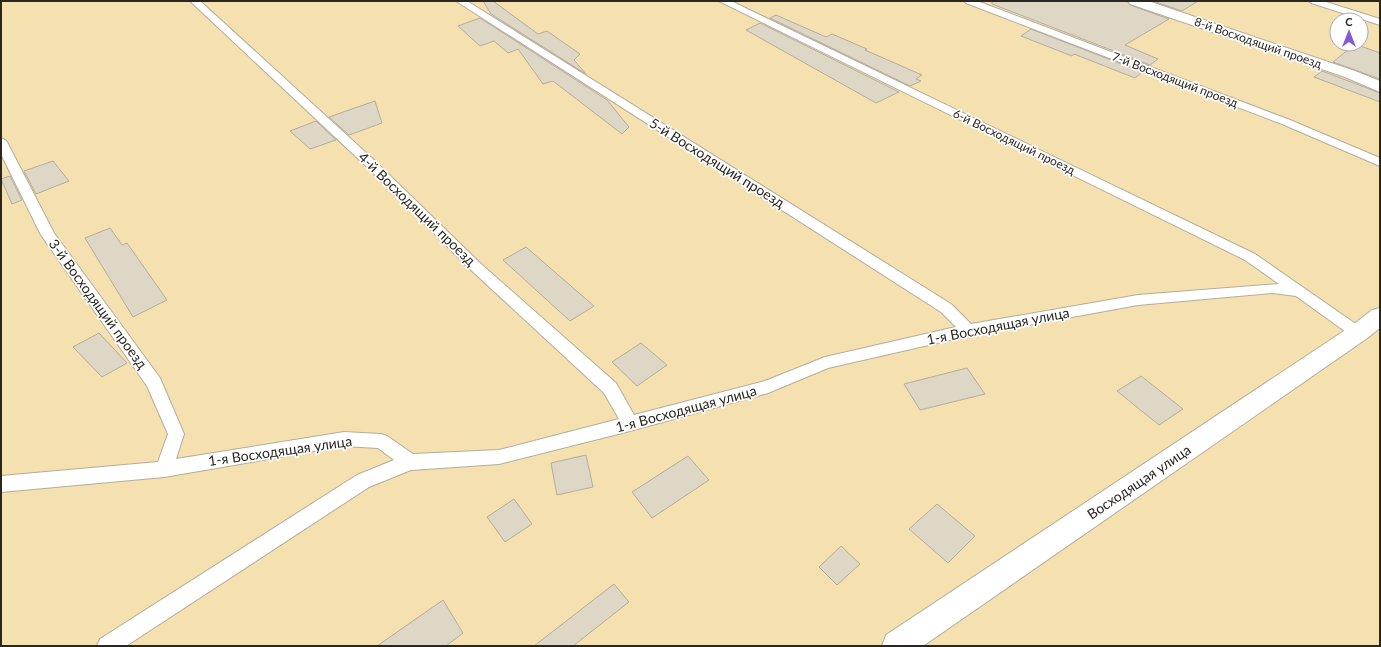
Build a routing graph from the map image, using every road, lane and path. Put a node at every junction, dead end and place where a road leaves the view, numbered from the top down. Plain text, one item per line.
1 (195, 1) edge
2 (461, 1) edge
3 (724, 1) edge
4 (969, 1) edge
5 (1135, 1) edge
6 (1314, 1) edge
7 (1380, 22) edge
8 (1380, 87) edge
9 (1, 142) edge
10 (1380, 162) edge
11 (1300, 291) junction
12 (1380, 316) edge
13 (968, 330) junction
14 (1358, 333) junction
15 (630, 424) junction
16 (410, 462) junction
17 (164, 469) junction
18 (1, 484) edge
19 (107, 646) edge
20 (897, 646) edge

1 - 15 lane, 4-й Восходящий проезд
2 - 13 lane, 5-й Восходящий проезд
3 - 11 lane, 6-й Восходящий проезд
4 - 10 lane, 7-й Восходящий проезд
5 - 8 street, 8-й Восходящий проезд
6 - 7 lane
9 - 17 lane, 3-й Восходящий проезд
11 - 13 lane, 1-я Восходящая улица
11 - 14 lane, 1-я Восходящая улица
12 - 14 street, Восходящая улица
13 - 15 lane, 1-я Восходящая улица
14 - 20 street, Восходящая улица
15 - 16 lane, 1-я Восходящая улица
16 - 17 lane, 1-я Восходящая улица
16 - 19 lane
17 - 18 lane, 1-я Восходящая улица

